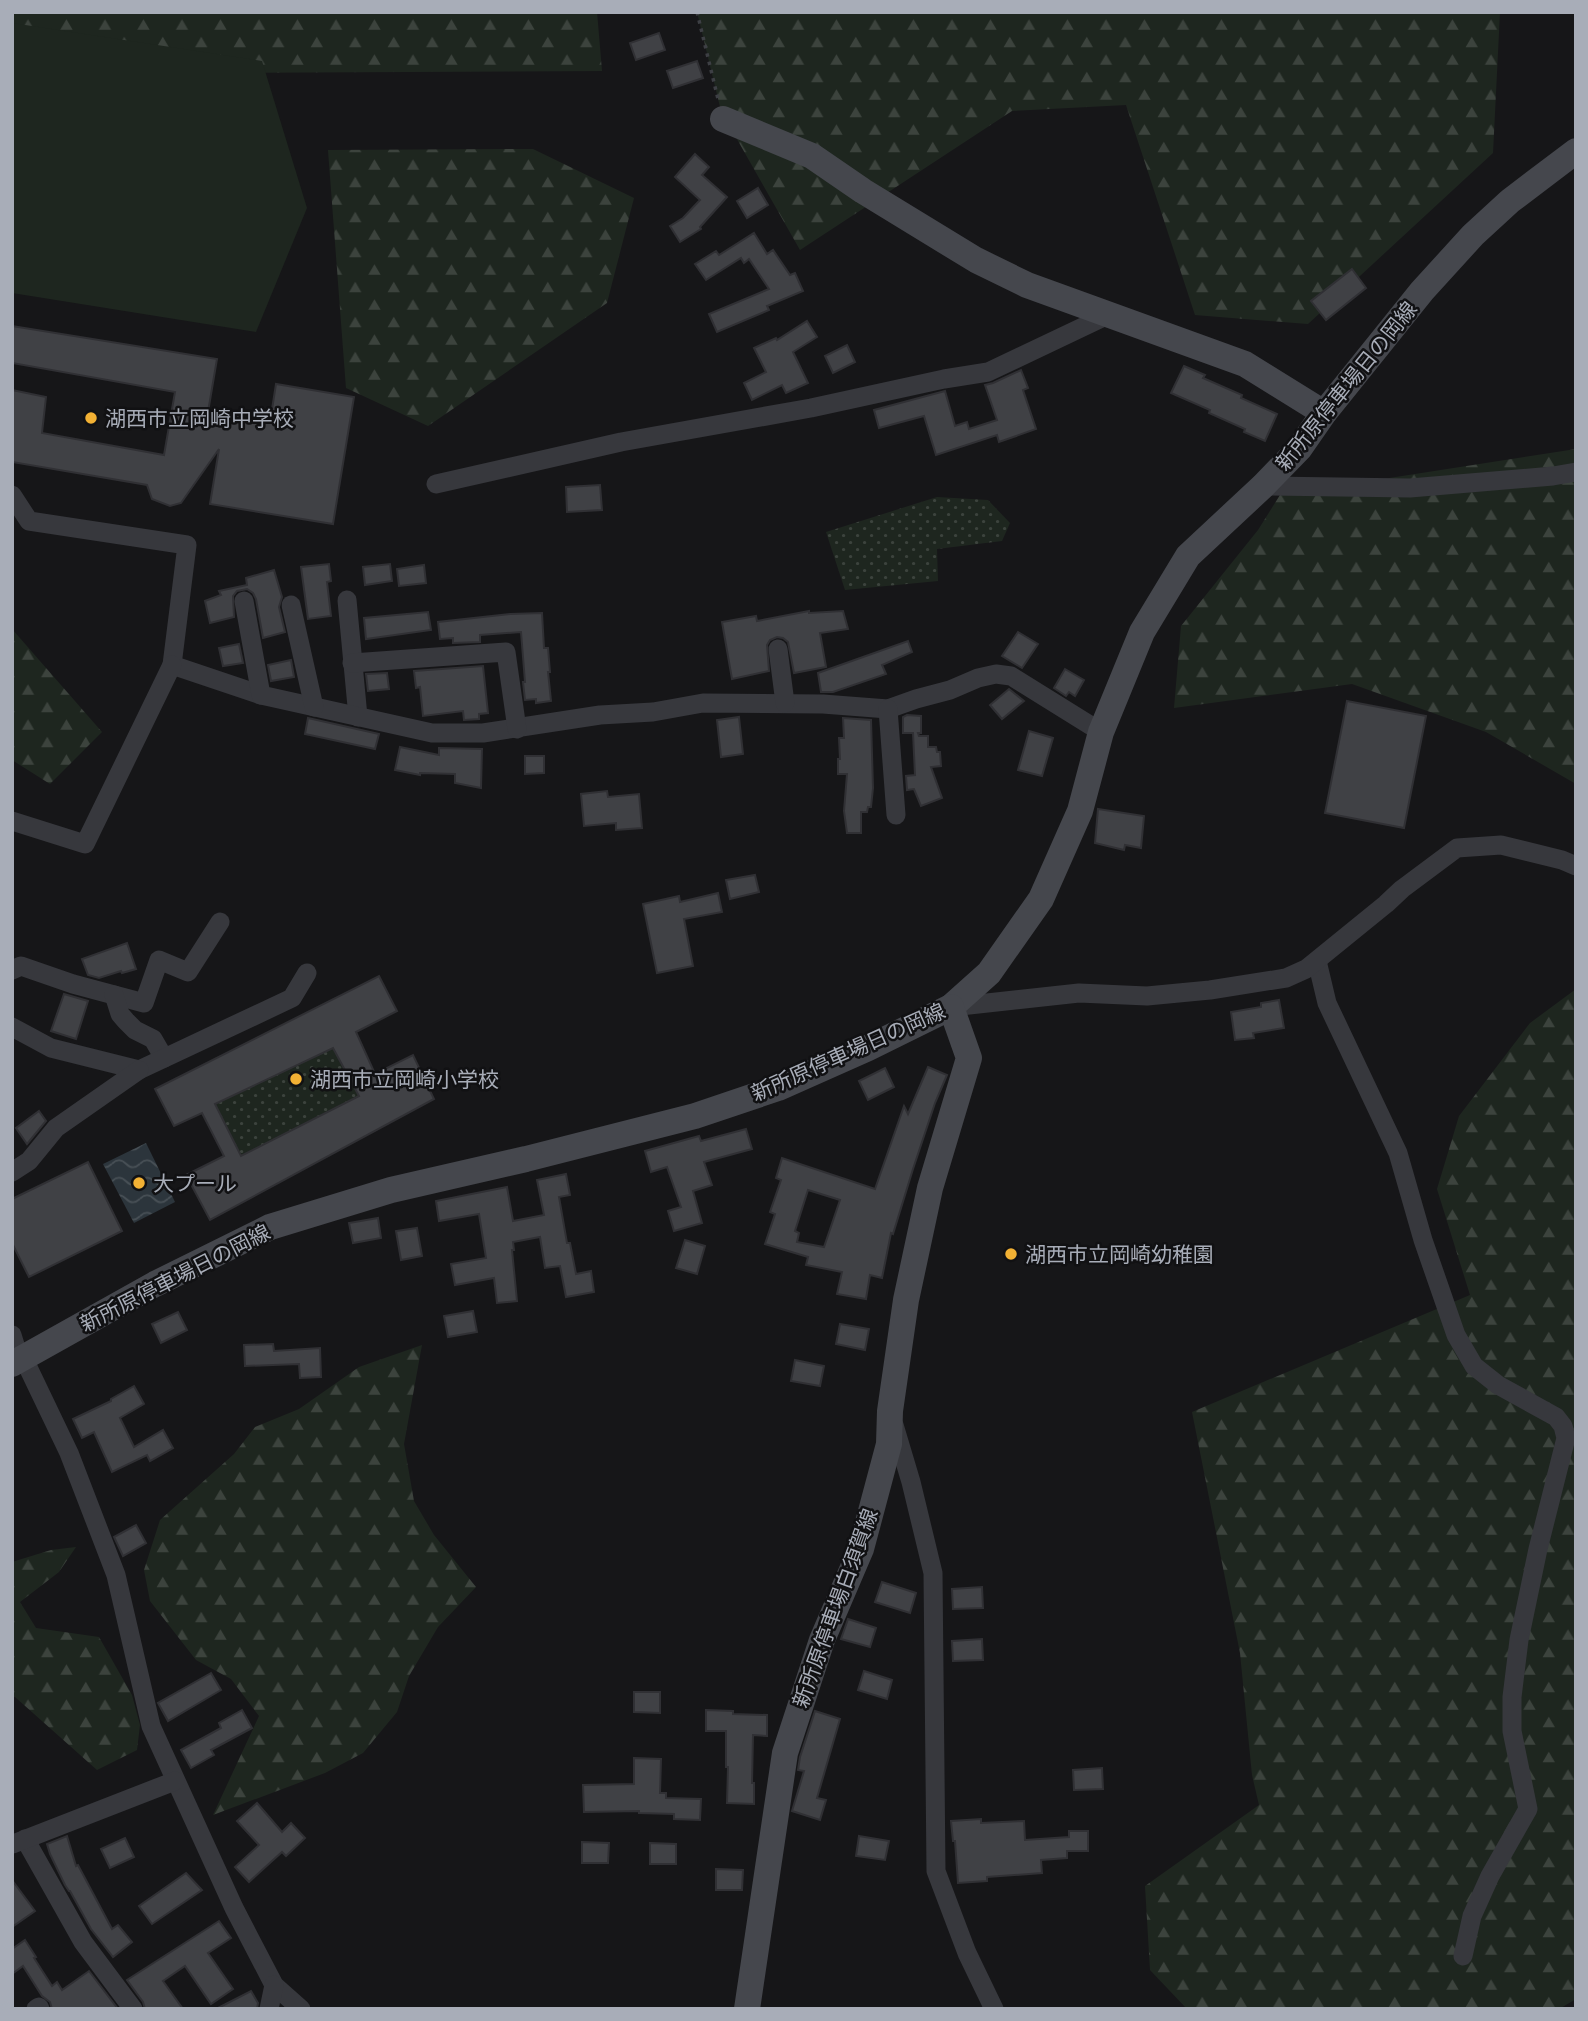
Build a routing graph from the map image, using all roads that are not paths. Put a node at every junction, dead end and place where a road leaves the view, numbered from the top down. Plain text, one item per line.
1 (723, 119) road end
2 (1576, 151) edge
3 (1108, 315) junction
4 (1324, 414) junction
5 (1576, 472) edge
6 (436, 484) dead end
7 (1263, 486) junction
8 (12, 495) edge
9 (347, 600) dead end
10 (244, 601) dead end
11 (291, 605) dead end
12 (778, 649) dead end
13 (352, 663) junction
14 (172, 665) junction
15 (261, 695) junction
16 (785, 703) junction
17 (314, 707) junction
18 (888, 709) junction
19 (358, 717) junction
20 (517, 729) junction
21 (1101, 732) junction
22 (896, 815) dead end
23 (12, 821) edge
24 (1576, 866) edge
25 (220, 922) dead end
26 (1317, 961) junction
27 (12, 970) edge
28 (307, 972) dead end
29 (114, 995) junction
30 (144, 1003) junction
31 (951, 1007) junction
32 (12, 1027) edge
33 (132, 1027) junction
34 (164, 1058) junction
35 (139, 1070) junction
36 (12, 1172) edge
37 (12, 1335) edge
38 (19, 1361) edge
39 (890, 1411) junction
40 (175, 1781) junction
41 (18, 1842) edge
42 (1463, 1956) dead end
43 (274, 1985) junction
44 (133, 2009) edge
45 (269, 2009) edge
46 (301, 2009) edge
47 (747, 2009) edge
48 (994, 2009) edge

1 - 3 main road
2 - 4 main road, 新所原停車場日の岡線
3 - 4 main road
3 - 6 street
4 - 7 main road, 新所原停車場日の岡線
5 - 7 street
7 - 21 main road, 新所原停車場日の岡線
8 - 14 street
9 - 13 street
10 - 15 street
11 - 17 street
12 - 16 street
13 - 19 street
13 - 20 street
14 - 15 street
14 - 23 street
15 - 17 street
16 - 18 street
16 - 20 street
17 - 19 street
18 - 21 street
18 - 22 street
19 - 20 street
21 - 31 main road, 新所原停車場日の岡線
24 - 26 street
25 - 30 street
26 - 31 street
26 - 42 street
27 - 29 street
28 - 34 street
29 - 30 street
29 - 33 street
30 - 33 street
31 - 38 main road, 新所原停車場日の岡線
31 - 39 main road, 新所原停車場白須賀線
32 - 35 street
33 - 34 street
34 - 35 street
35 - 36 street
37 - 38 street
38 - 40 street
39 - 47 main road, 新所原停車場白須賀線
39 - 48 street
40 - 41 street
40 - 43 street
41 - 44 street
43 - 45 street
43 - 46 street

